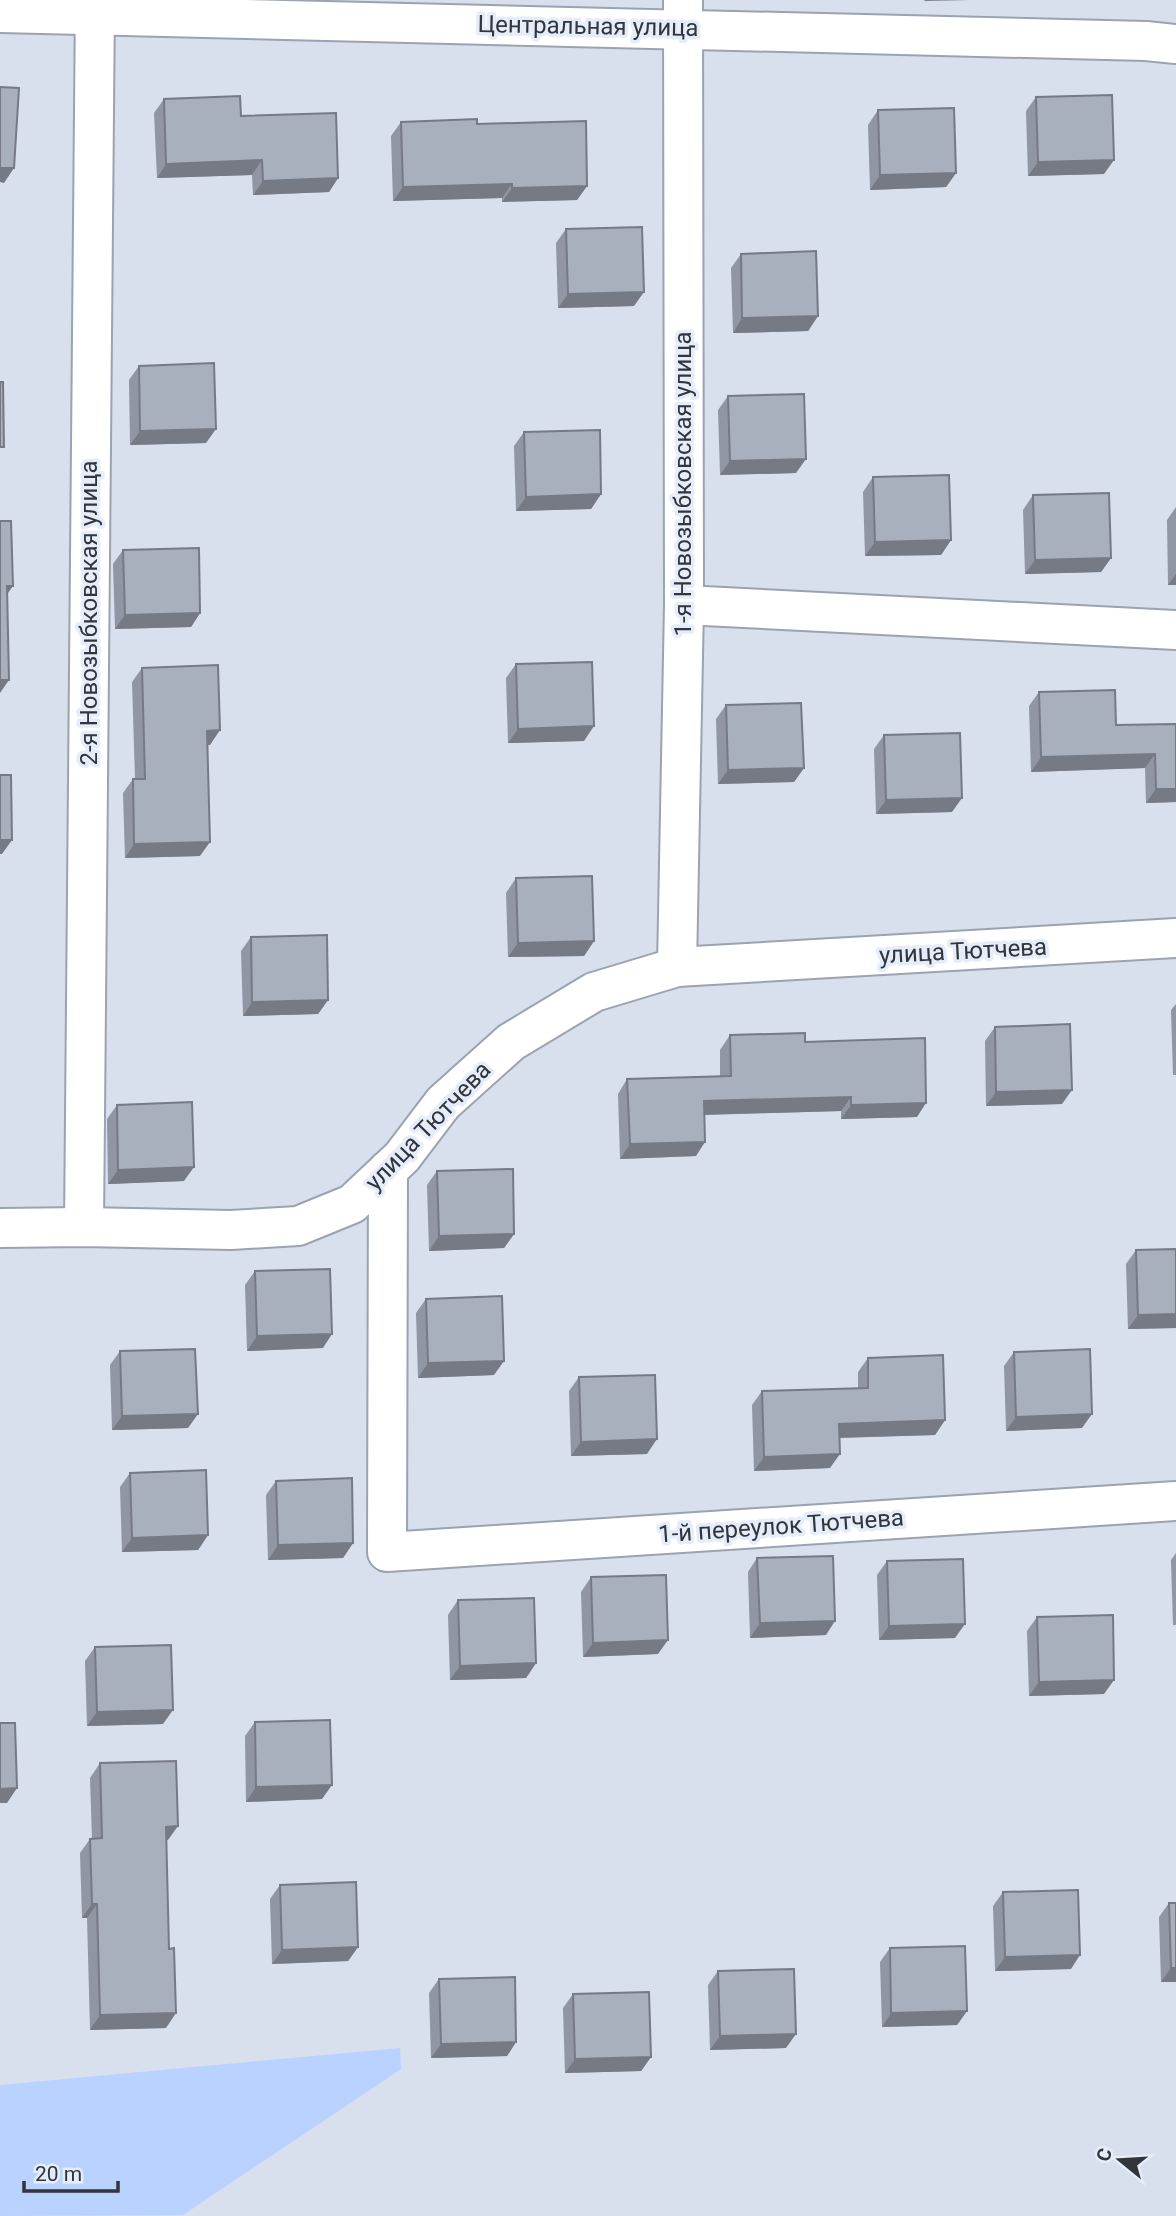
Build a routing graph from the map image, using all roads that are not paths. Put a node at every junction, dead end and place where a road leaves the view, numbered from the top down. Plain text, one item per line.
1 (94, 7) edge
2 (0, 13) edge
3 (682, 14) edge
4 (1176, 44) edge
5 (684, 605) junction
6 (1176, 630) edge
7 (1176, 938) edge
8 (677, 967) junction
9 (388, 1170) junction
10 (83, 1227) junction
11 (0, 1228) edge
12 (1176, 1501) edge

1 - 2 street, Центральная улица
1 - 3 street, Центральная улица
1 - 10 street, 2-я Новозыбковская улица
3 - 4 street, Центральная улица
3 - 5 street, 1-я Новозыбковская улица
5 - 6 street
5 - 8 street, 1-я Новозыбковская улица
7 - 8 street, улица Тютчева
8 - 9 street, улица Тютчева
9 - 10 street, улица Тютчева
9 - 12 street, 1-й переулок Тютчева
10 - 11 street, улица Тютчева

